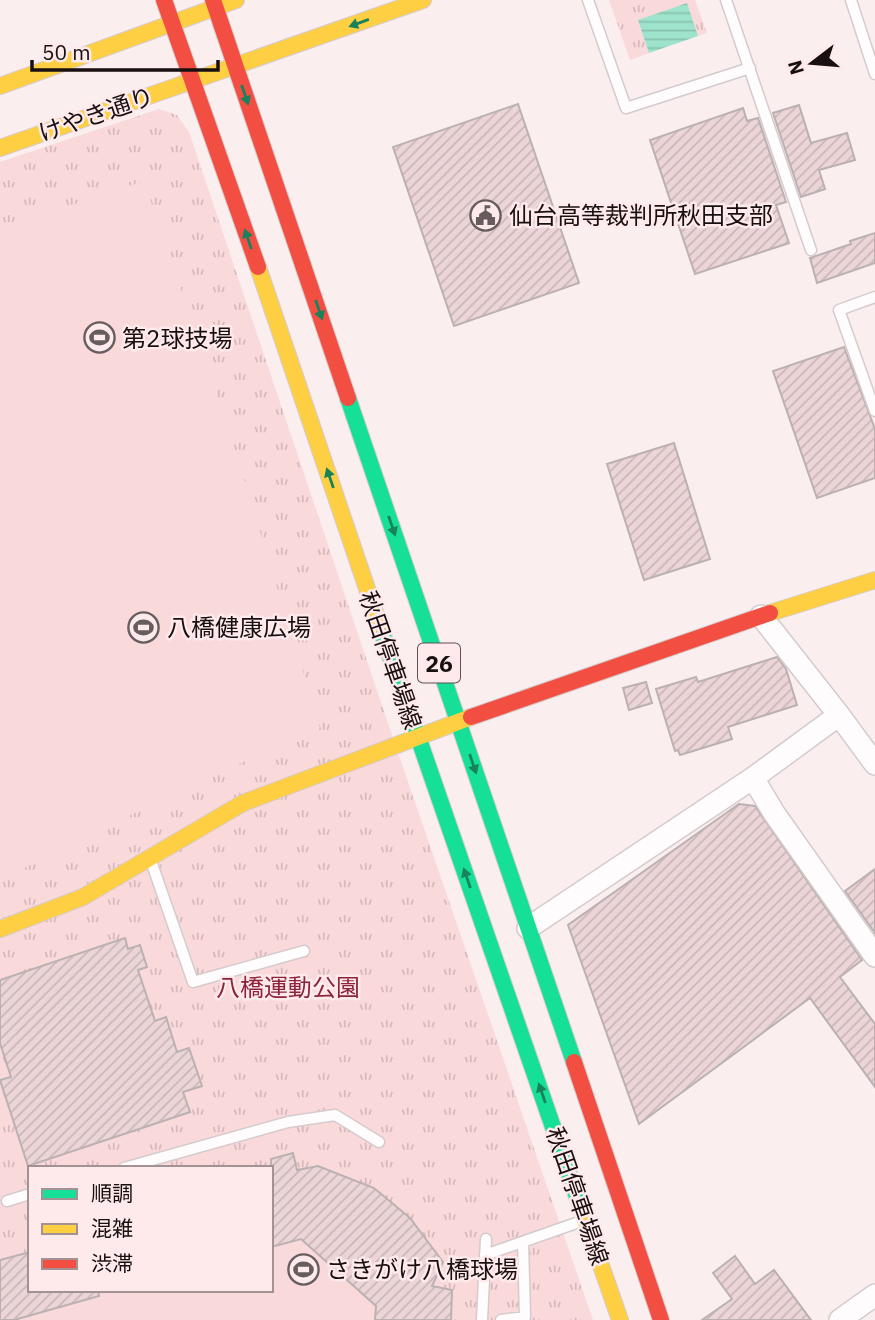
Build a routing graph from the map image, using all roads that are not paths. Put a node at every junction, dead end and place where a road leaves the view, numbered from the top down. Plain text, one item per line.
1 (164, 0) edge
2 (236, 0) edge
3 (423, 0) edge
4 (588, 0) edge
5 (726, 0) edge
6 (851, 0) edge
7 (215, 4) edge
8 (172, 22) junction
9 (236, 67) junction
10 (750, 68) junction
11 (875, 74) edge
12 (193, 81) junction
13 (0, 86) edge
14 (0, 148) edge
15 (811, 250) dead end
16 (875, 297) edge
17 (874, 404) edge
18 (875, 580) edge
19 (761, 616) junction
20 (839, 715) junction
21 (458, 722) junction
22 (417, 736) junction
23 (875, 764) edge
24 (753, 778) junction
25 (150, 858) junction
26 (528, 928) junction
27 (0, 929) edge
28 (304, 951) dead end
29 (875, 956) edge
30 (379, 1142) dead end
31 (131, 1166) edge
32 (28, 1195) edge
33 (7, 1201) dead end
34 (587, 1220) junction
35 (486, 1239) dead end
36 (523, 1241) junction
37 (485, 1255) junction
38 (875, 1295) edge
39 (482, 1320) edge
40 (501, 1320) edge
41 (620, 1320) edge
42 (661, 1320) edge
43 (840, 1320) edge

1 - 8 main road, 秋田停車場線 / 26
2 - 7 main road
3 -> 9 main road
4 - 10 lane
5 - 10 lane
6 - 11 lane
7 - 8 main road
7 - 9 main road, 秋田停車場線 / 26
8 - 12 main road, 秋田停車場線 / 26
8 - 13 main road
9 - 12 main road, けやき通り
9 -> 21 main road, 秋田停車場線 / 26
10 - 15 lane
12 - 14 main road, けやき通り
22 -> 12 main road, 秋田停車場線 / 26
16 - 17 lane
18 - 19 main road
19 - 20 street
19 - 21 main road
20 - 23 street
20 - 24 street
21 - 22 main road
21 -> 26 main road, 秋田停車場線 / 26
22 - 25 main road
34 -> 22 main road, 秋田停車場線 / 26
24 - 26 street
24 - 29 street
25 - 27 main road
25 - 28 lane
26 - 42 main road, 秋田停車場線 / 26
30 - 31 lane
32 - 33 lane
34 - 36 lane
34 - 41 main road, 秋田停車場線 / 26
35 - 37 lane
36 - 37 lane
36 - 40 lane
37 - 39 lane
38 - 43 street

